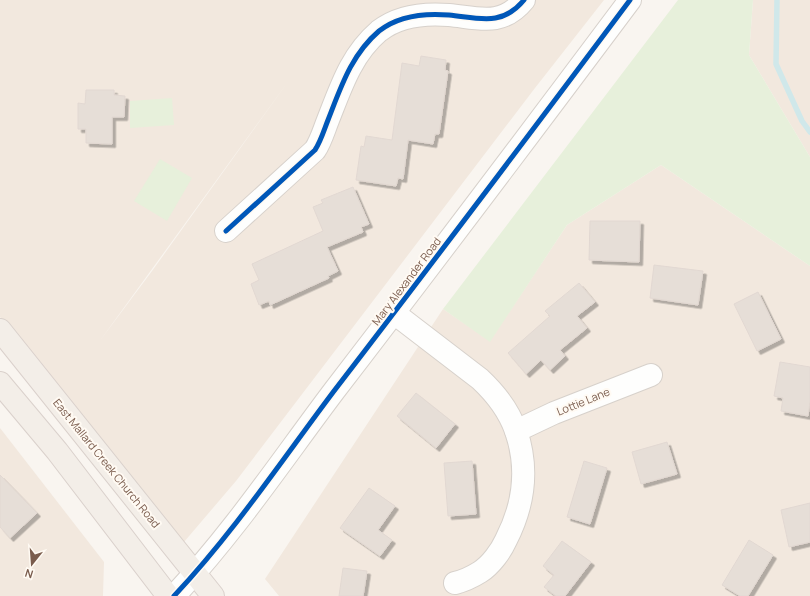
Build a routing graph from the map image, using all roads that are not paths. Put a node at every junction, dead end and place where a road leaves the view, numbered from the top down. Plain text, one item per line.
1 (524, 0) edge
2 (630, 0) edge
3 (226, 231) dead end
4 (394, 313) junction
5 (0, 330) edge
6 (651, 375) dead end
7 (0, 383) edge
8 (516, 431) junction
9 (196, 573) junction
10 (455, 583) dead end
11 (168, 596) edge
12 (174, 596) edge
13 (213, 596) edge

1 - 3 street
2 - 4 street, Mary Alexander Road
4 - 8 street
4 - 9 street, Mary Alexander Road
5 - 9 main road, East Mallard Creek Church Road
6 - 8 street, Lottie Lane
7 - 11 main road
8 - 10 street
9 - 12 street, Mary Alexander Road
9 - 13 main road, East Mallard Creek Church Road

